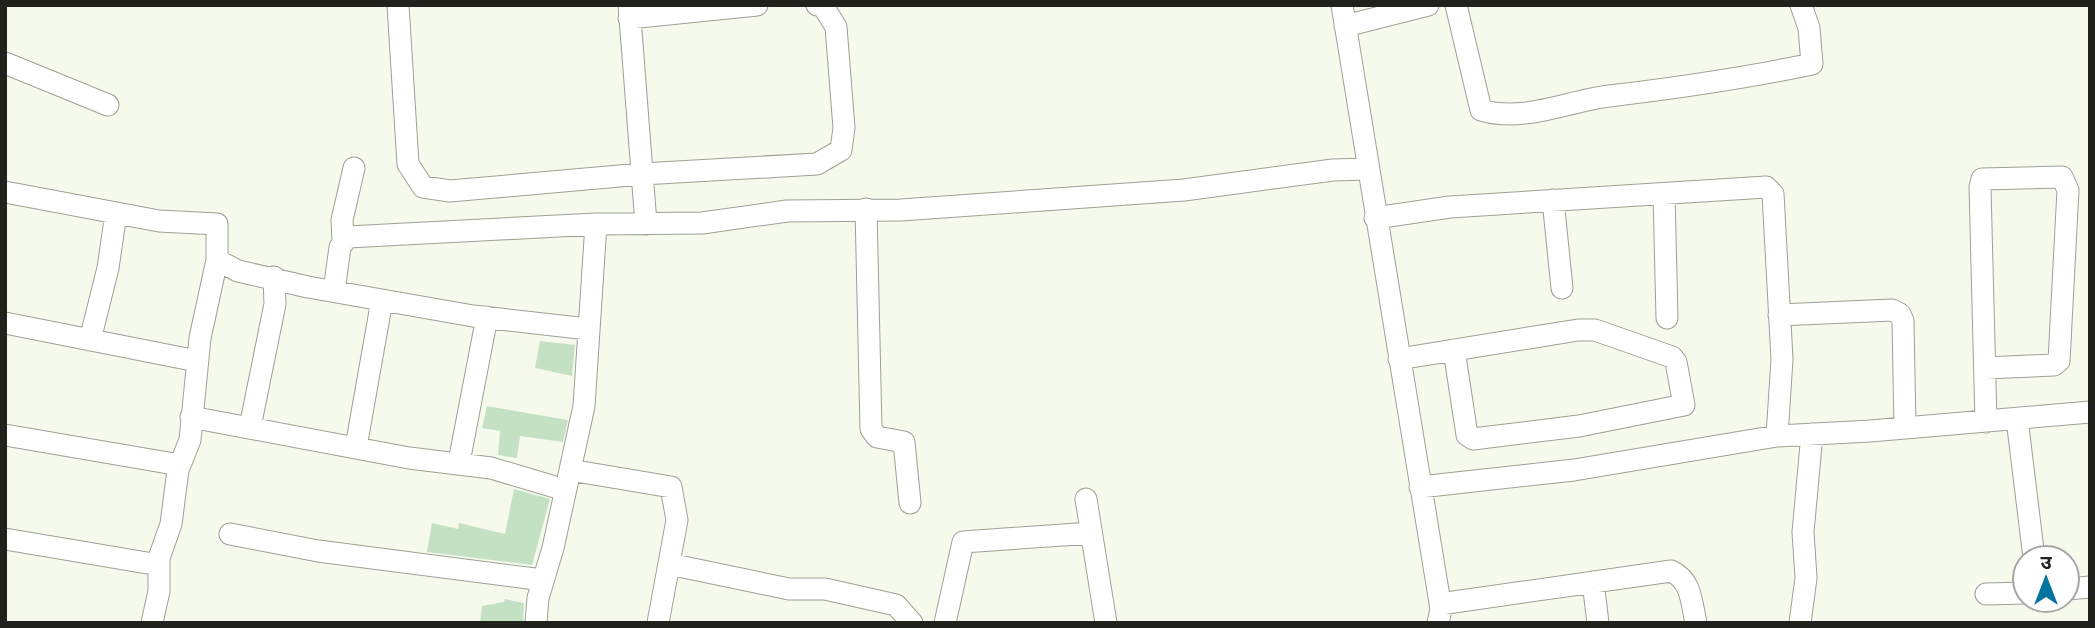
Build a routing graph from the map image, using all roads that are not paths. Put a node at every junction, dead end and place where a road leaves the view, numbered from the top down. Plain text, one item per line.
1 (398, 5) edge
2 (757, 5) edge
3 (817, 5) edge
4 (1428, 5) edge
5 (1456, 5) edge
6 (1801, 5) edge
7 (629, 11) edge
8 (1343, 15) edge
9 (5, 63) edge
10 (108, 105) dead end
11 (354, 168) dead end
12 (1367, 169) junction
13 (642, 174) junction
14 (5, 192) edge
15 (1664, 194) junction
16 (1553, 200) junction
17 (866, 209) junction
18 (116, 213) junction
19 (1375, 218) junction
20 (596, 224) junction
21 (646, 224) junction
22 (343, 241) junction
23 (217, 260) junction
24 (274, 277) junction
25 (1562, 288) dead end
26 (334, 291) junction
27 (382, 300) junction
28 (1779, 315) junction
29 (486, 317) junction
30 (1667, 318) dead end
31 (5, 323) edge
32 (588, 329) junction
33 (90, 340) junction
34 (1454, 350) junction
35 (1399, 359) junction
36 (197, 361) junction
37 (1985, 368) junction
38 (2090, 412) edge
39 (191, 417) junction
40 (2017, 419) junction
41 (1986, 422) junction
42 (250, 427) junction
43 (1905, 428) junction
44 (1812, 434) junction
45 (5, 435) edge
46 (1777, 436) junction
47 (356, 447) junction
48 (458, 462) junction
49 (180, 465) junction
50 (568, 480) junction
51 (1420, 487) junction
52 (1086, 499) dead end
53 (910, 503) dead end
54 (1091, 533) junction
55 (230, 534) dead end
56 (5, 539) edge
57 (2032, 544) edge
58 (669, 564) junction
59 (159, 565) junction
60 (543, 580) junction
61 (1593, 582) junction
62 (2011, 593) edge
63 (1986, 594) dead end
64 (1442, 615) edge
65 (542, 621) edge
66 (152, 623) edge
67 (658, 623) edge
68 (912, 623) edge
69 (945, 623) edge
70 (1105, 623) edge
71 (1598, 623) edge
72 (1696, 623) edge
73 (1800, 623) edge

1 - 13 street
2 - 7 street
3 - 13 street
4 - 8 street
5 - 6 street
7 - 13 street
8 - 12 street
9 - 10 street
11 - 22 street
12 - 17 street
12 - 19 street
13 - 21 street
14 - 18 street
15 - 16 street
15 - 28 street
15 - 30 street
16 - 19 street
16 - 25 street
17 - 21 street
17 - 53 street
18 - 23 street
18 - 33 street
19 - 35 street
20 - 21 street
20 - 22 street
20 - 32 street
22 - 26 street
23 - 24 street
23 - 36 street
24 - 26 street
24 - 42 street
26 - 27 street
27 - 29 street
27 - 47 street
28 - 43 street
28 - 46 street
29 - 32 street
29 - 48 street
31 - 33 street
32 - 50 street
33 - 36 street
34 - 34 street
34 - 35 street
35 - 51 street
36 - 39 street
37 - 37 street
37 - 41 street
38 - 40 street
39 - 42 street
39 - 49 street
40 - 41 street
40 - 57 street
41 - 43 street
42 - 47 street
43 - 44 street
44 - 46 street
44 - 73 street
45 - 49 street
46 - 51 street
47 - 48 street
48 - 50 street
49 - 59 street
50 - 58 street
50 - 60 street
51 - 64 street
52 - 54 street
54 - 69 street
54 - 70 street
55 - 60 street
56 - 59 street
58 - 67 street
58 - 68 street
59 - 66 street
60 - 65 street
61 - 64 street
61 - 71 street
61 - 72 street
62 - 63 street

